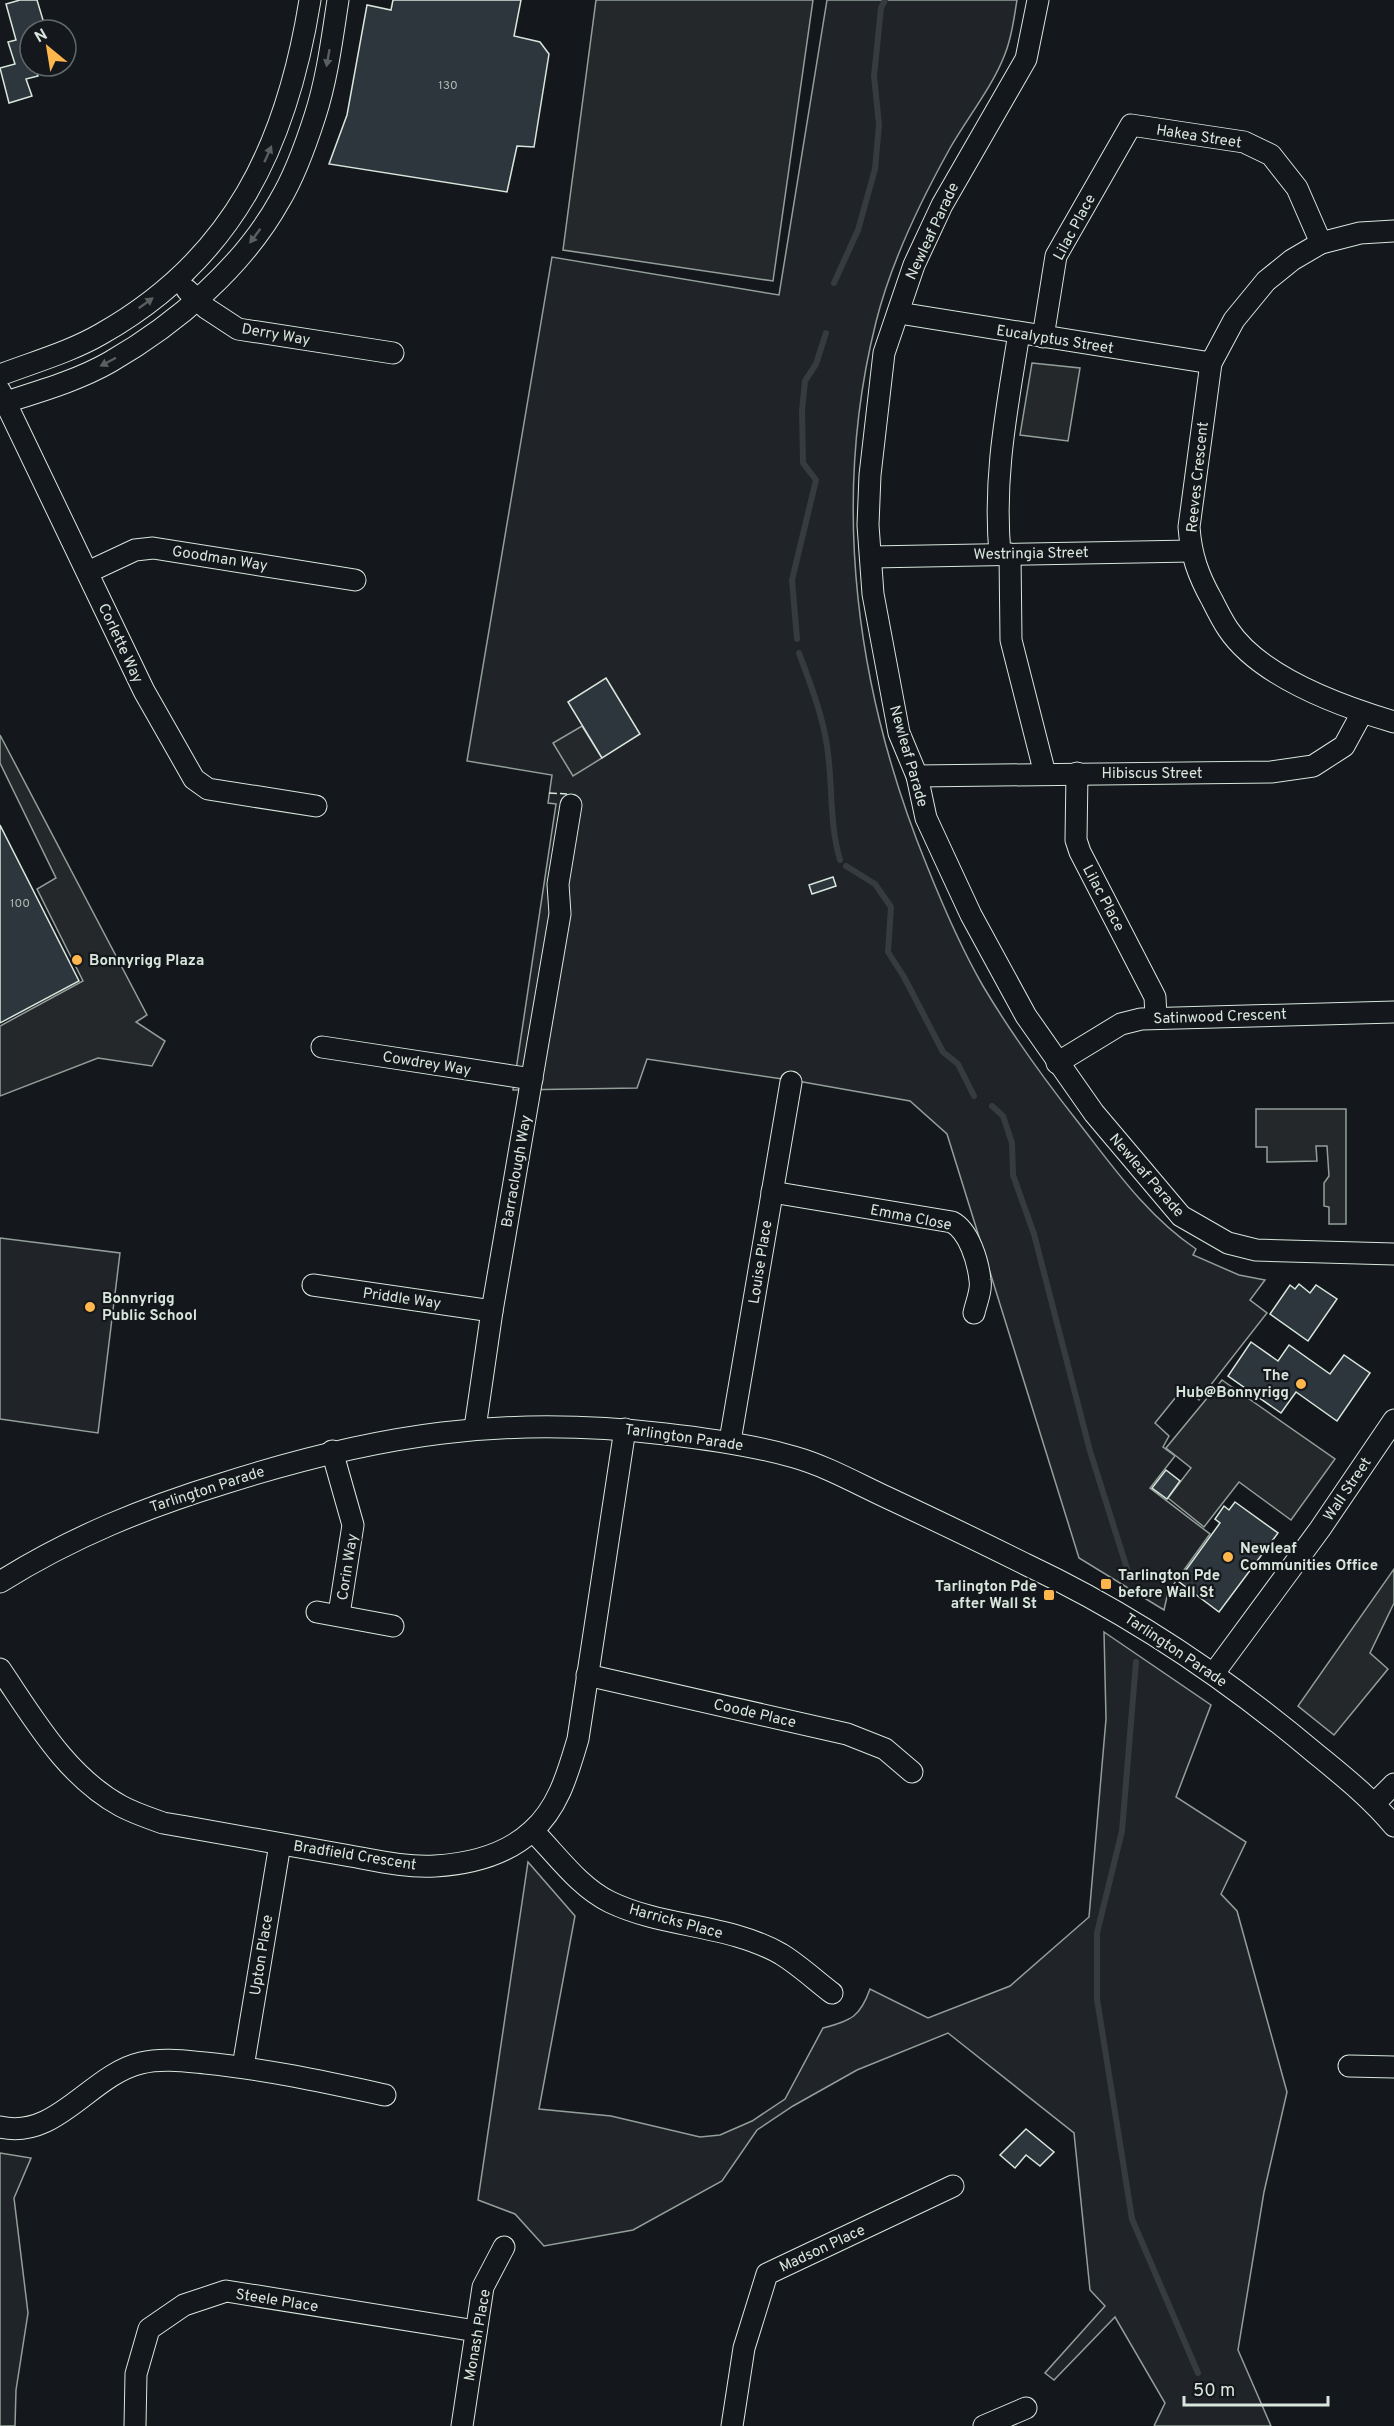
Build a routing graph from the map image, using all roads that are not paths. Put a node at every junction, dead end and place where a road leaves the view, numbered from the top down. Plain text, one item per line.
1 (310, 0) edge
2 (338, 0) edge
3 (1038, 0) edge
4 (1131, 125) joint
5 (1394, 231) edge
6 (1321, 243) junction
7 (176, 279) junction
8 (197, 299) junction
9 (899, 313) junction
10 (1019, 333) junction
11 (1043, 337) junction
12 (393, 352) dead end
13 (1211, 363) junction
14 (0, 375) edge
15 (2, 399) edge
16 (1191, 551) junction
17 (1005, 554) junction
18 (872, 557) junction
19 (88, 572) junction
20 (355, 580) dead end
21 (1362, 712) junction
22 (1394, 722) edge
23 (1077, 773) junction
24 (1045, 774) junction
25 (916, 776) junction
26 (571, 805) dead end
27 (316, 806) dead end
28 (1394, 1012) edge
29 (1156, 1017) junction
30 (322, 1047) dead end
31 (1057, 1063) junction
32 (531, 1079) junction
33 (791, 1082) dead end
34 (772, 1192) junction
35 (1394, 1254) edge
36 (313, 1285) dead end
37 (492, 1311) junction
38 (974, 1313) dead end
39 (1394, 1420) edge
40 (475, 1428) junction
41 (625, 1429) junction
42 (730, 1441) junction
43 (332, 1451) junction
44 (0, 1582) edge
45 (317, 1612) dead end
46 (339, 1614) junction
47 (393, 1626) dead end
48 (0, 1669) edge
49 (1214, 1673) junction
50 (587, 1675) junction
51 (912, 1772) dead end
52 (1394, 1784) edge
53 (1375, 1803) junction
54 (1394, 1826) edge
55 (533, 1831) junction
56 (280, 1844) junction
57 (832, 1993) dead end
58 (243, 2067) junction
59 (1349, 2067) dead end
60 (1394, 2067) edge
61 (385, 2095) dead end
62 (0, 2127) edge
63 (953, 2186) dead end
64 (504, 2247) dead end
65 (476, 2331) junction
66 (1026, 2408) dead end
67 (135, 2426) edge
68 (462, 2426) edge
69 (732, 2426) edge
70 (984, 2426) edge

7 -> 1 street
2 -> 8 street
3 - 9 street, Newleaf Parade
4 - 6 street, Hakea Street
4 - 11 street, Lilac Place
5 - 6 street, Reeves Crescent
6 - 13 street, Reeves Crescent
7 - 8 street, Derry Way
14 -> 7 street
8 - 12 street, Derry Way
8 -> 15 street
9 - 10 street, Eucalyptus Street
9 - 18 street, Newleaf Parade
10 - 11 street, Eucalyptus Street
10 - 17 street
11 - 13 street, Eucalyptus Street
13 - 16 street, Reeves Crescent
15 - 19 street, Corlette Way
16 - 17 street, Westringia Street
16 - 21 street, Reeves Crescent
17 - 18 street, Westringia Street
17 - 24 street
18 - 25 street, Newleaf Parade
19 - 20 street, Goodman Way
19 - 27 street, Corlette Way
21 - 22 street, Reeves Crescent
21 - 23 street, Hibiscus Street
23 - 24 street, Hibiscus Street
23 - 29 street, Lilac Place
24 - 25 street, Hibiscus Street
25 - 31 street, Newleaf Parade
26 - 32 street, Barraclough Way
28 - 29 street, Satinwood Crescent
29 - 31 street, Satinwood Crescent
30 - 32 street, Cowdrey Way
31 - 35 street, Newleaf Parade
32 - 37 street, Barraclough Way
33 - 34 street, Louise Place
34 - 38 street, Emma Close
34 - 42 street, Louise Place
36 - 37 street, Priddle Way
37 - 40 street, Barraclough Way
39 - 49 street, Wall Street
40 - 41 street, Tarlington Parade
40 - 43 street, Tarlington Parade
41 - 42 street, Tarlington Parade
41 - 50 street, Bradfield Crescent
42 - 49 street, Tarlington Parade
43 - 44 street, Tarlington Parade
43 - 46 street, Corin Way
45 - 46 street, Corin Way
46 - 47 street, Corin Way
48 - 56 street, Bradfield Crescent
49 - 53 street, Tarlington Parade
50 - 51 street, Coode Place
50 - 55 street, Bradfield Crescent
52 - 53 street
53 - 54 street, Tarlington Parade
55 - 56 street, Bradfield Crescent
55 - 57 street, Harricks Place
56 - 58 street, Upton Place
58 - 61 street
58 - 62 street
59 - 60 street
63 - 69 street, Madson Place
64 - 65 street, Monash Place
65 - 67 street, Steele Place
65 - 68 street, Monash Place
66 - 70 street

